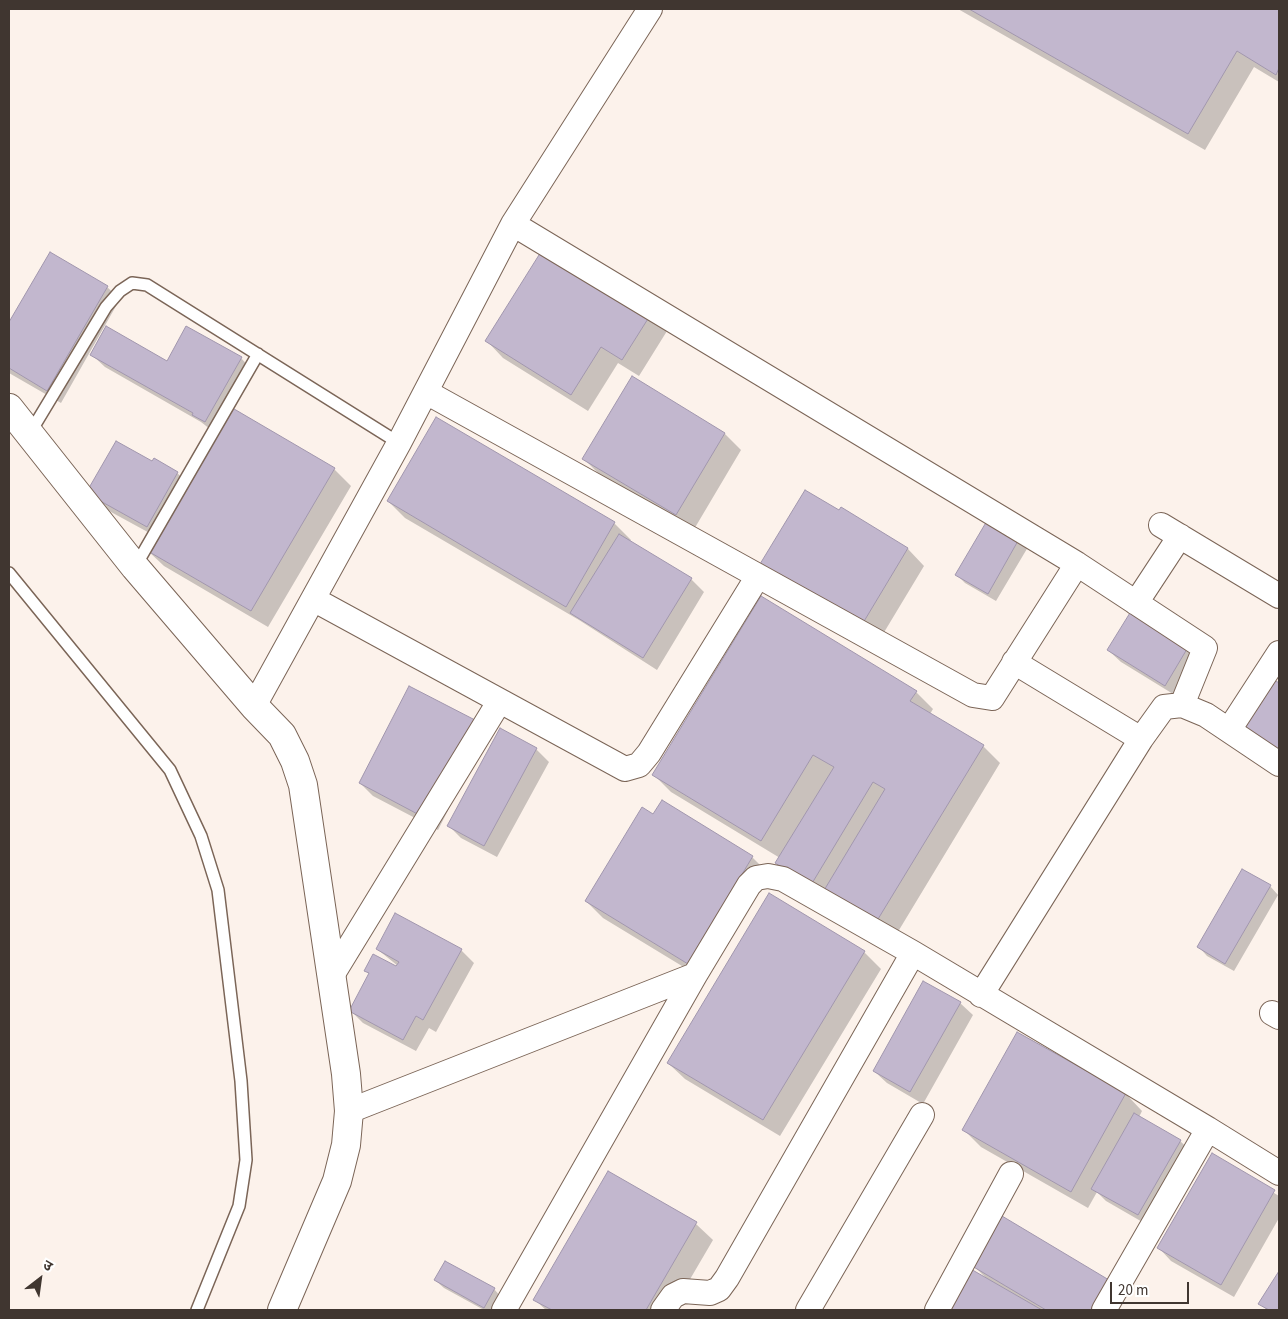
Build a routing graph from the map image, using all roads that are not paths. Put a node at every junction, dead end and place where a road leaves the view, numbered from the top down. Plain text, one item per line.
1 (650, 9) edge
2 (513, 224) junction
3 (258, 354) junction
4 (426, 392) junction
5 (9, 408) edge
6 (30, 434) junction
7 (400, 443) junction
8 (1077, 564) junction
9 (135, 566) junction
10 (9, 573) edge
11 (758, 576) junction
12 (1279, 596) edge
13 (313, 599) junction
14 (1136, 603) junction
15 (1279, 654) edge
16 (1014, 662) junction
17 (499, 702) junction
18 (1182, 705) junction
19 (254, 706) junction
20 (1229, 730) junction
21 (1141, 739) junction
22 (1279, 764) edge
23 (913, 953) junction
24 (695, 976) junction
25 (331, 977) junction
26 (981, 995) junction
27 (349, 1111) junction
28 (922, 1115) dead end
29 (1208, 1129) junction
30 (1279, 1173) edge
31 (1011, 1174) dead end
32 (197, 1310) edge
33 (282, 1310) edge
34 (504, 1310) edge
35 (663, 1310) edge
36 (808, 1310) edge
37 (937, 1310) edge
38 (1104, 1310) edge

1 - 2 street
2 - 4 street
2 - 8 street
3 - 6 lane
3 - 7 lane
3 - 9 lane
4 - 7 street
4 - 11 street
5 - 6 street
6 - 9 street
7 - 13 street
8 - 14 street
8 - 16 street
9 - 19 street
10 - 32 lane
11 - 16 street
11 - 17 street
12 - 14 street
13 - 17 street
13 - 19 street
14 - 18 street
15 - 20 street
16 - 21 street
17 - 25 street
18 - 20 street
18 - 21 street
19 - 25 street
20 - 22 street
21 - 26 street
23 - 24 street
23 - 26 street
23 - 35 street
24 - 27 street
24 - 34 street
25 - 27 street
26 - 29 street
27 - 33 street
28 - 36 street
29 - 30 street
29 - 38 street
31 - 37 street

